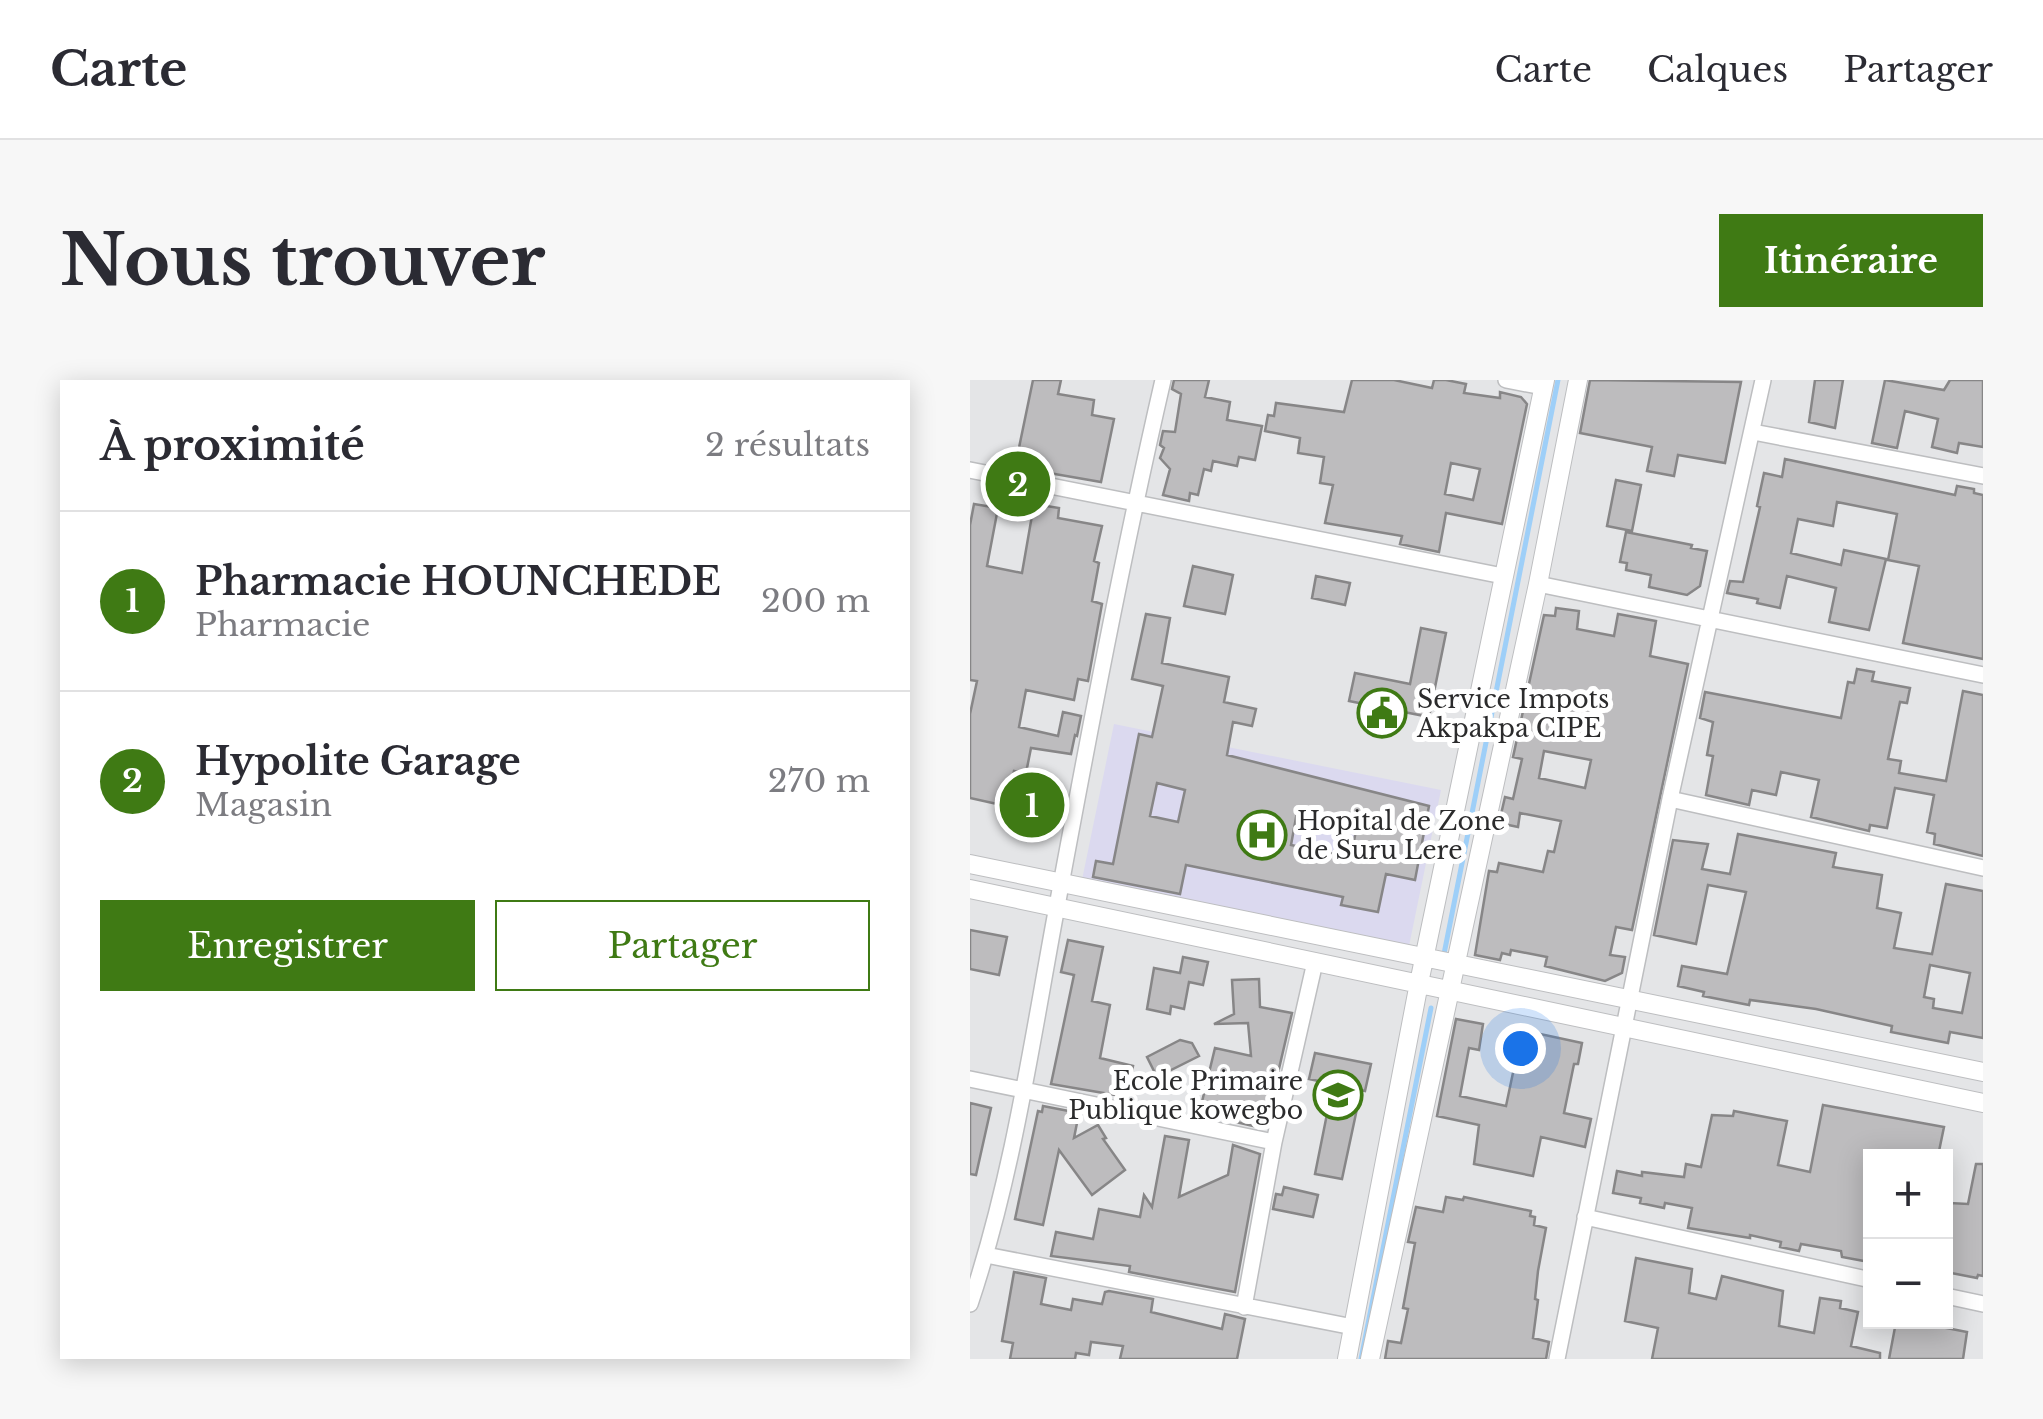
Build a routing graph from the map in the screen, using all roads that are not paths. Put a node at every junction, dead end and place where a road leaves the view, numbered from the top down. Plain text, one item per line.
1 (1164, 380) edge
2 (1506, 380) edge
3 (1578, 380) edge
4 (1762, 380) edge
5 (1544, 384) edge
6 (1753, 432) junction
7 (970, 470) edge
8 (1983, 476) edge
9 (1135, 501) junction
10 (1503, 576) junction
11 (1538, 584) junction
12 (1710, 619) junction
13 (1983, 675) edge
14 (1670, 799) junction
15 (970, 864) edge
16 (1983, 868) edge
17 (1063, 883) junction
18 (970, 889) edge
19 (1057, 906) junction
20 (1426, 955) junction
21 (1315, 962) junction
22 (1456, 964) junction
23 (1418, 983) junction
24 (1450, 990) junction
25 (1630, 999) junction
26 (1623, 1026) junction
27 (1983, 1072) edge
28 (970, 1079) edge
29 (1024, 1090) junction
30 (1983, 1104) edge
31 (1274, 1142) junction
32 (1585, 1217) junction
33 (986, 1255) junction
34 (1863, 1278) edge
35 (1953, 1298) edge
36 (970, 1304) edge
37 (1983, 1304) edge
38 (1244, 1307) junction
39 (1353, 1326) junction
40 (1348, 1359) edge
41 (1370, 1359) edge
42 (1557, 1359) edge

1 - 9 street
2 - 5 street
3 - 11 street
4 - 6 street
5 - 10 street
6 - 8 street
6 - 12 street
7 - 9 street
9 - 10 street
9 - 17 street
10 - 20 street
11 - 12 street
11 - 22 street
12 - 13 street
12 - 14 street
14 - 16 street
14 - 25 street
15 - 17 street
17 - 19 street
17 - 20 street
18 - 19 street
19 - 21 street
19 - 29 street
20 - 22 street
20 - 23 street
21 - 23 street
21 - 31 street
22 - 24 street
22 - 25 street
23 - 24 street
23 - 39 street
24 - 26 street
24 - 41 street
25 - 26 street
25 - 27 street
26 - 30 street
26 - 32 street
28 - 29 street
29 - 31 street
29 - 33 street
31 - 38 street
32 - 34 street
32 - 42 street
33 - 36 street
33 - 38 street
35 - 37 street
38 - 39 street
39 - 40 street

